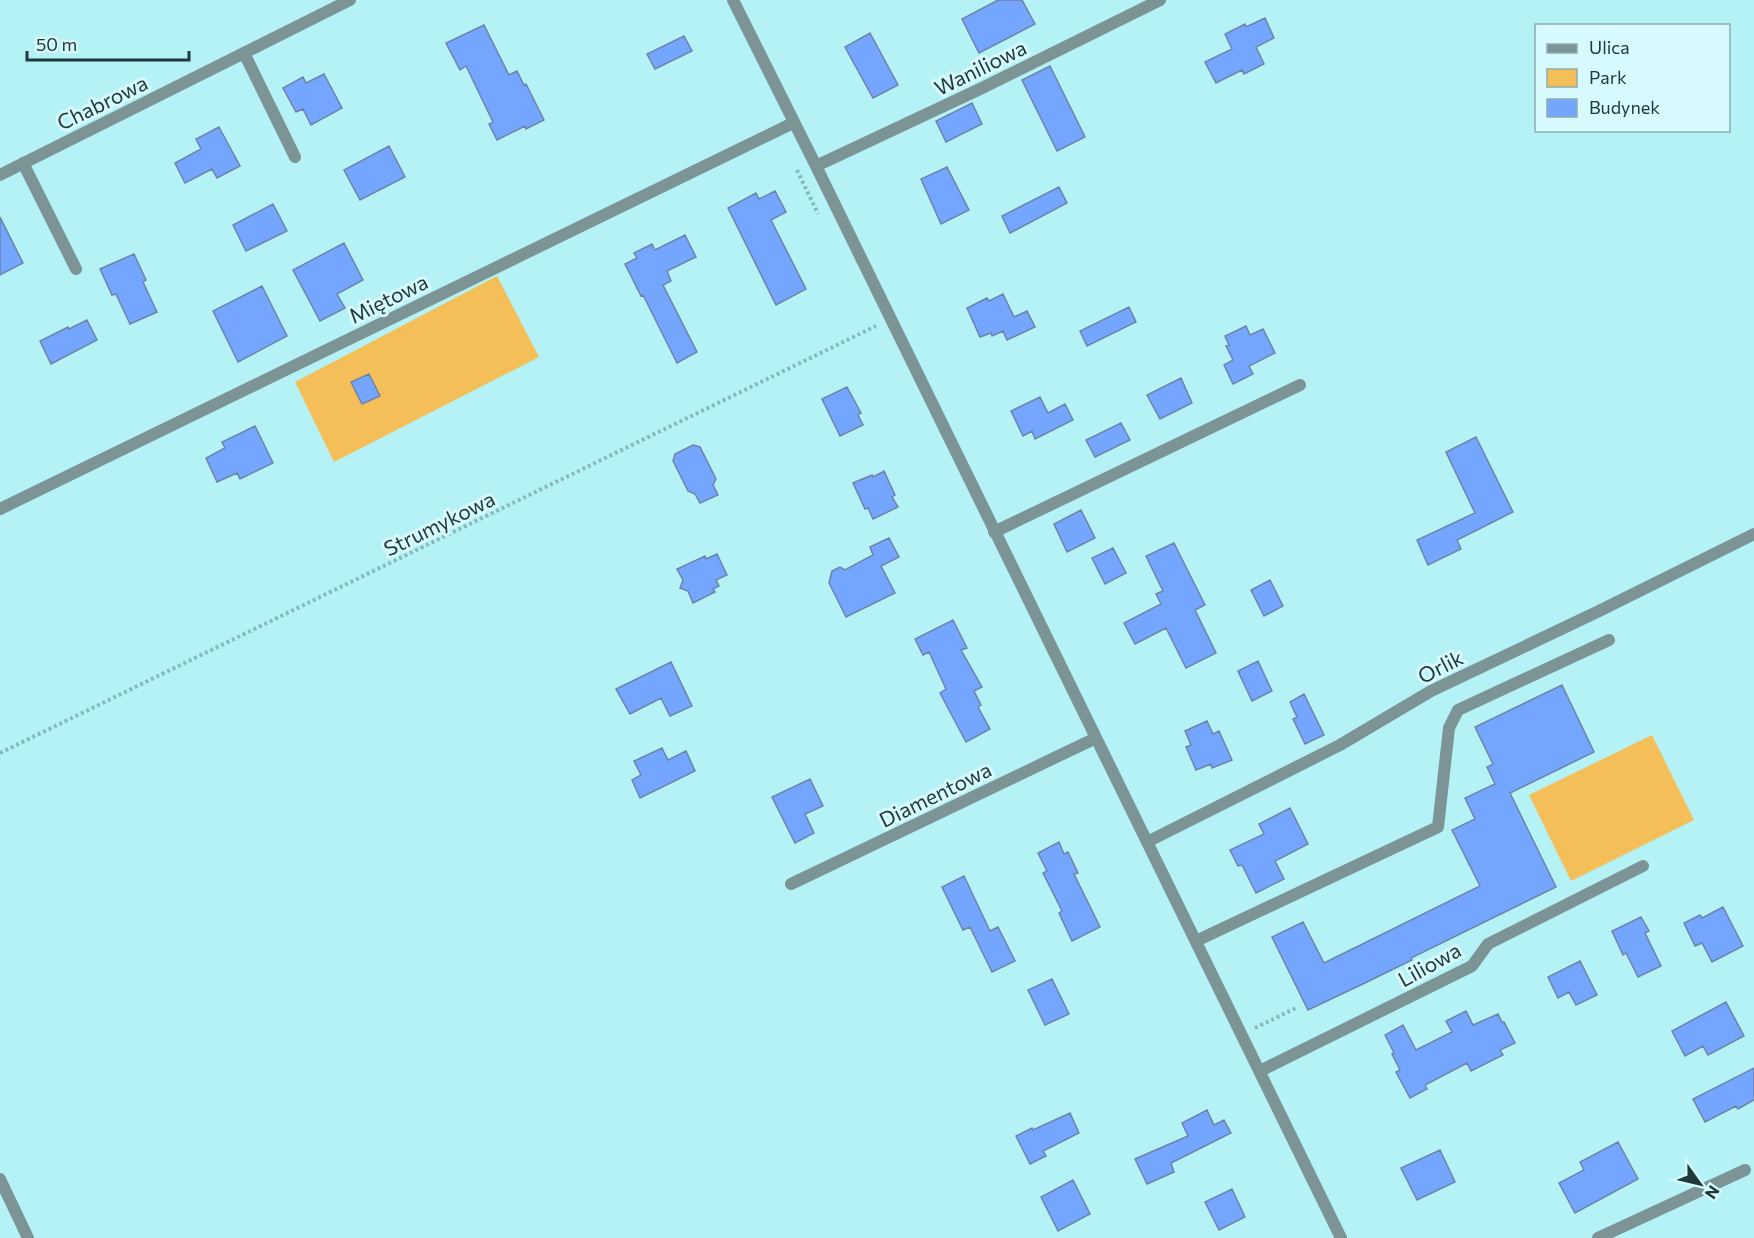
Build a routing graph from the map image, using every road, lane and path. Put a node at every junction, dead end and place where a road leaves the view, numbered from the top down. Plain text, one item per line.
1 (350, 0) edge
2 (733, 0) edge
3 (1160, 0) edge
4 (244, 53) junction
5 (793, 123) junction
6 (296, 157) dead end
7 (23, 163) junction
8 (816, 166) junction
9 (0, 174) edge
10 (76, 269) dead end
11 (891, 319) junction
12 (1300, 385) dead end
13 (0, 509) edge
14 (994, 532) junction
15 (1754, 534) edge
16 (1609, 640) dead end
17 (1096, 738) junction
18 (0, 753) edge
19 (1148, 842) junction
20 (1643, 866) dead end
21 (792, 884) dead end
22 (1196, 941) junction
23 (1298, 1007) dead end
24 (1253, 1029) dead end
25 (1260, 1071) junction
26 (1745, 1170) dead end
27 (0, 1179) edge
28 (28, 1238) edge
29 (1341, 1238) edge
30 (1598, 1238) edge

1 - 4 street, Chabrowa
2 - 5 street
3 - 8 street, Waniliowa
4 - 6 street
4 - 7 street, Chabrowa
5 - 8 street
5 - 13 street, Miętowa
7 - 9 street, Chabrowa
7 - 10 street
8 - 11 street
11 - 14 street
11 - 18 path, Strumykowa
12 - 14 street
14 - 17 street
15 - 19 street, Orlik
16 - 22 street
17 - 19 street
17 - 21 street, Diamentowa
19 - 22 street
20 - 25 street, Liliowa
22 - 25 street
23 - 24 path
25 - 29 street
26 - 30 street
27 - 28 street

